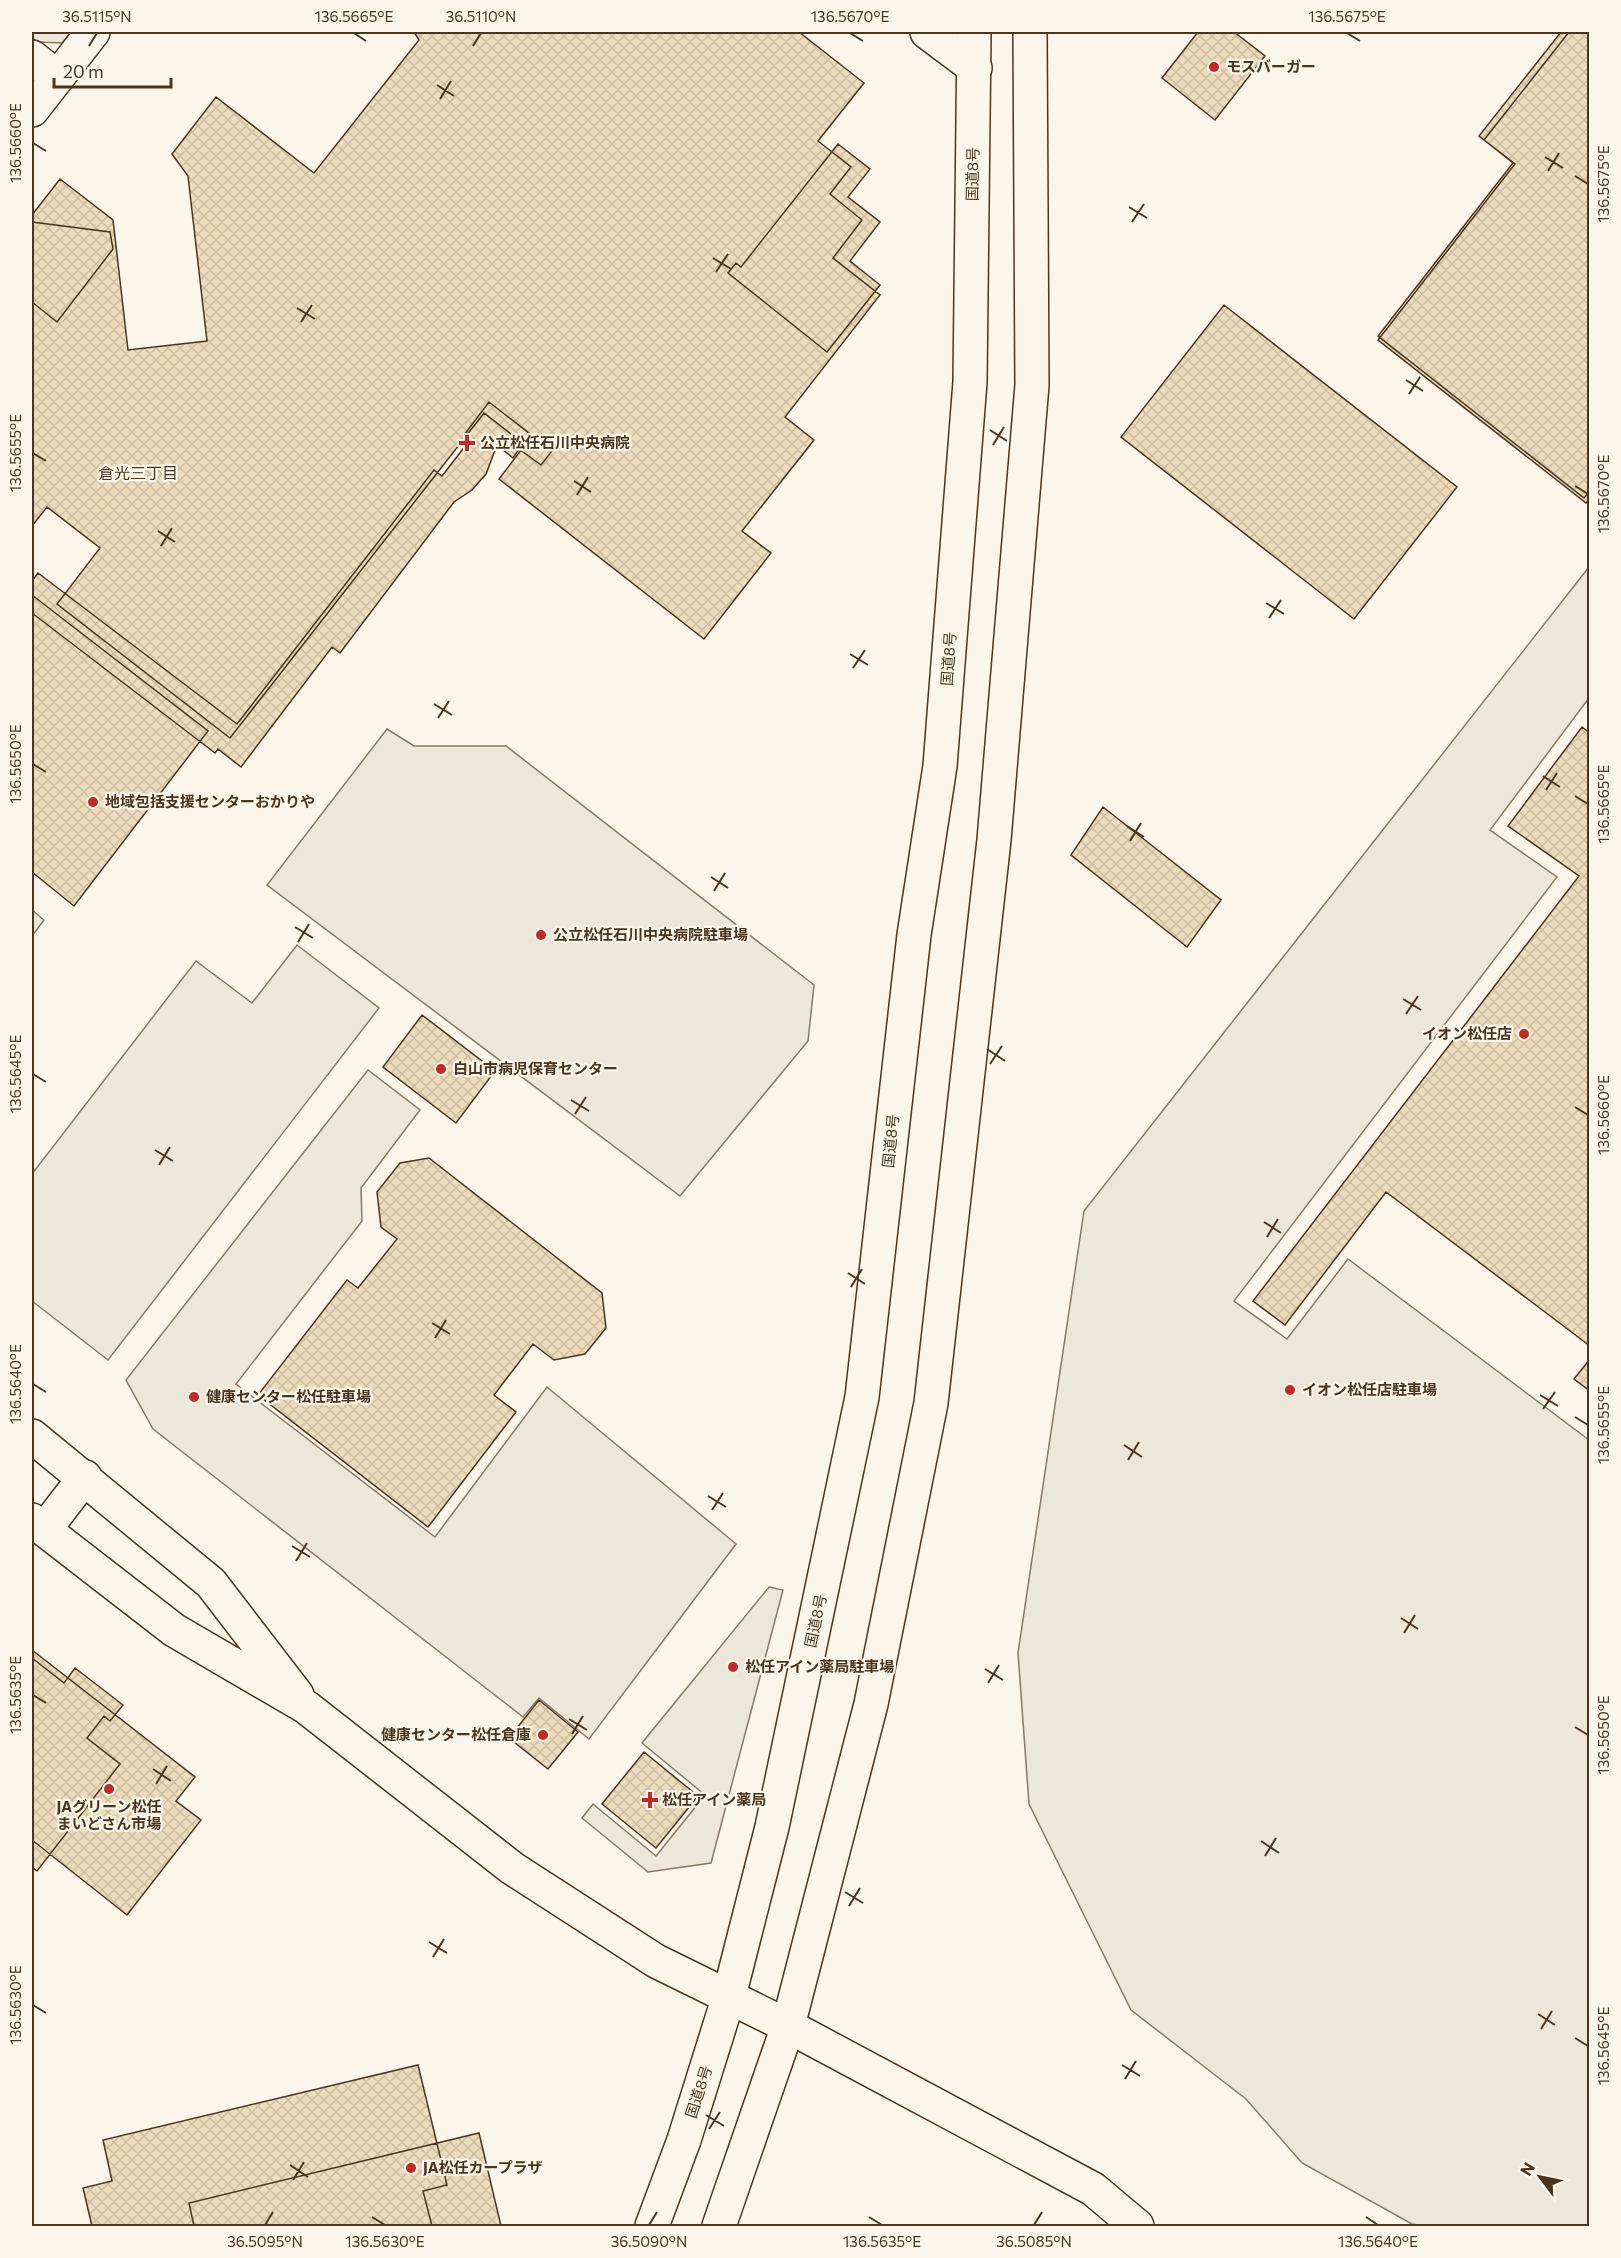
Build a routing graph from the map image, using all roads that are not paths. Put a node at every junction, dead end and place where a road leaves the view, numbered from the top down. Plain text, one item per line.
1 (93, 32) edge
2 (927, 32) edge
3 (974, 32) edge
4 (1029, 32) edge
5 (32, 57) edge
6 (975, 68) junction
7 (57, 77) junction
8 (32, 110) edge
9 (32, 1436) edge
10 (85, 1477) junction
11 (38, 1524) edge
12 (306, 1707) junction
13 (729, 1996) junction
14 (788, 2026) junction
15 (652, 2226) edge
16 (719, 2226) edge
17 (1137, 2226) edge

1 - 7 main road
2 - 6 main road
3 - 6 main road, 国道8号
4 - 14 main road
5 - 7 main road
6 - 13 main road, 国道8号
7 - 8 main road
9 - 10 main road
10 - 11 main road
10 - 12 main road
11 - 12 main road
12 - 13 main road
13 - 14 main road
13 - 15 main road, 国道8号
14 - 16 main road
14 - 17 main road

